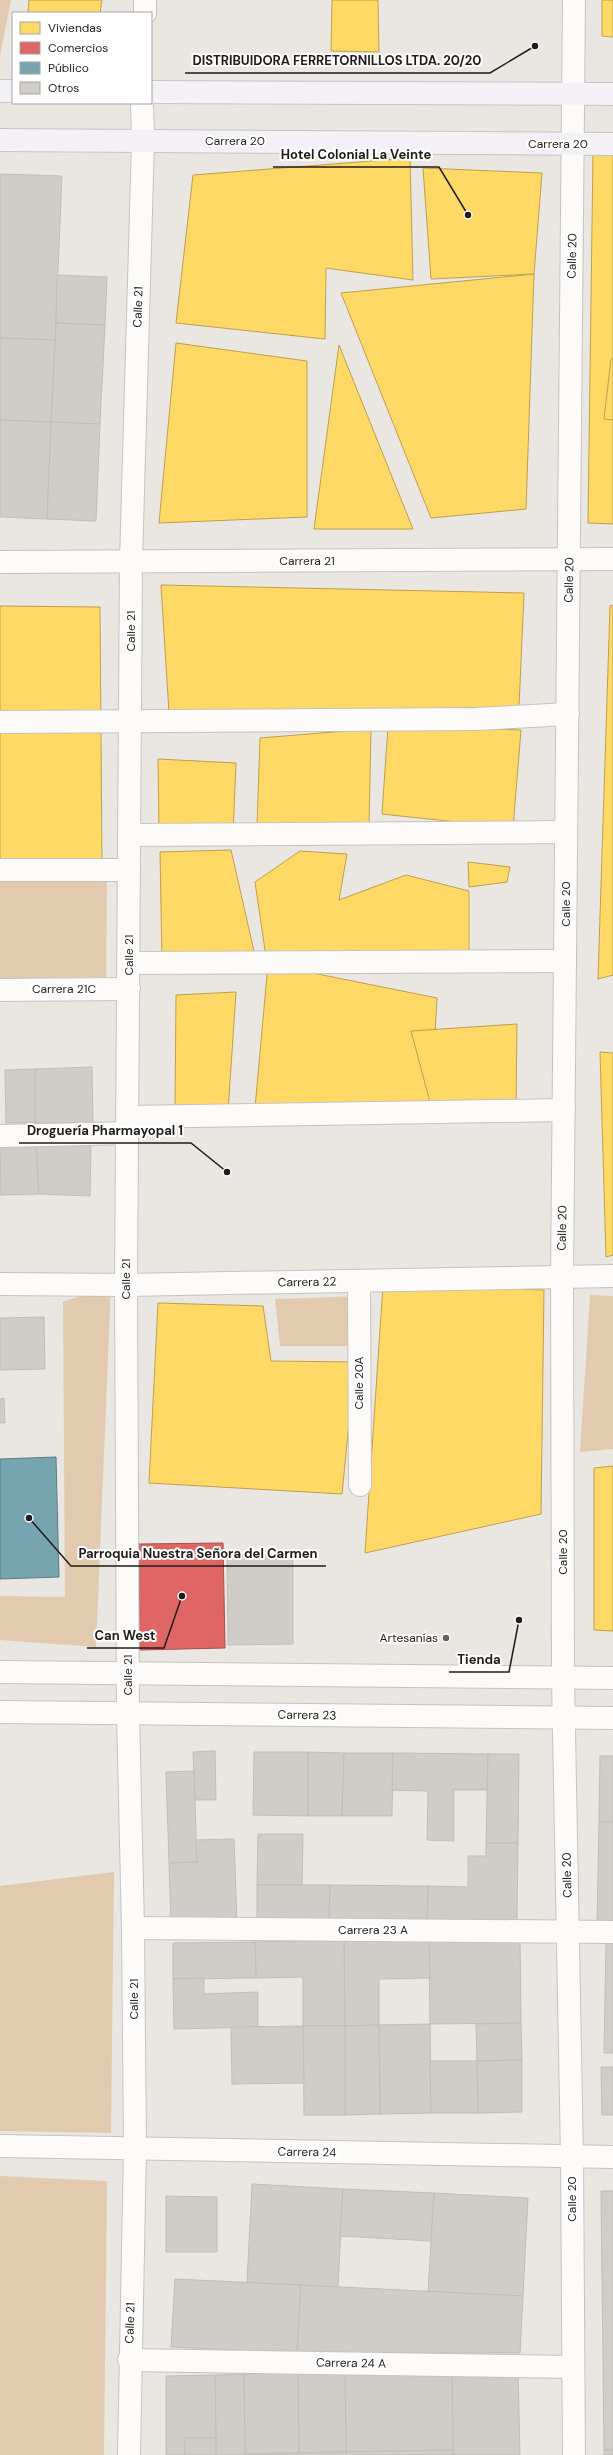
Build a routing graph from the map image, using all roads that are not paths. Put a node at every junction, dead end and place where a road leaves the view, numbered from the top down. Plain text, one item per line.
1 (145, 0) edge
2 (574, 0) edge
3 (145, 12) edge
4 (0, 91) edge
5 (12, 91) edge
6 (152, 92) edge
7 (573, 93) junction
8 (613, 94) edge
9 (142, 104) edge
10 (0, 140) edge
11 (143, 141) junction
12 (573, 144) junction
13 (613, 144) edge
14 (569, 560) junction
15 (613, 560) edge
16 (131, 561) junction
17 (0, 562) edge
18 (568, 714) junction
19 (130, 720) junction
20 (0, 722) edge
21 (566, 832) junction
22 (130, 834) junction
23 (0, 870) edge
24 (129, 870) junction
25 (565, 961) junction
26 (129, 963) junction
27 (129, 989) junction
28 (0, 990) edge
29 (564, 1110) junction
30 (128, 1125) junction
31 (0, 1136) edge
32 (613, 1276) edge
33 (562, 1278) junction
34 (359, 1281) junction
35 (0, 1284) edge
36 (126, 1285) junction
37 (360, 1484) dead end
38 (0, 1672) edge
39 (128, 1674) junction
40 (563, 1677) junction
41 (613, 1678) edge
42 (0, 1712) edge
43 (128, 1713) junction
44 (564, 1717) junction
45 (613, 1718) edge
46 (133, 1928) junction
47 (568, 1932) junction
48 (613, 1932) edge
49 (0, 2146) edge
50 (135, 2148) junction
51 (613, 2157) edge
52 (572, 2158) junction
53 (129, 2360) junction
54 (572, 2367) junction
55 (129, 2455) edge
56 (574, 2455) edge

1 - 3 street
2 - 7 street, Calle 20
4 - 5 main road
6 - 7 main road
7 - 8 main road
7 - 12 street, Calle 20
9 - 11 street, Calle 21
10 - 11 main road, Carrera 20
11 - 12 main road, Carrera 20
11 - 16 street, Calle 21
12 - 13 main road, Carrera 20
12 - 14 street, Calle 20
14 - 15 street, Carrera 21
14 - 16 street, Carrera 21
14 - 18 street, Calle 20
16 - 17 street, Carrera 21
16 - 19 street, Calle 21
18 - 19 street
18 - 21 street, Calle 20
19 - 20 street
19 - 22 street, Calle 21
21 - 22 street
21 - 25 street, Calle 20
22 - 24 street, Calle 21
23 - 24 street
24 - 26 street, Calle 21
25 - 26 street
25 - 29 street, Calle 20
26 - 27 street, Calle 21
27 - 28 street, Carrera 21C
27 - 30 street, Calle 21
29 - 30 street
29 - 33 street, Calle 20
30 - 31 street
30 - 36 street, Calle 21
32 - 33 street, Carrera 22
33 - 34 street, Carrera 22
33 - 40 street, Calle 20
34 - 36 street, Carrera 22
34 - 37 street, Calle 20A
35 - 36 street, Carrera 22
36 - 39 street, Calle 21
38 - 39 street
39 - 40 street
39 - 43 street, Calle 21
40 - 41 street
40 - 44 street, Calle 20
42 - 43 street, Carrera 23
43 - 44 street, Carrera 23
43 - 46 street, Calle 21
44 - 45 street, Carrera 23
44 - 47 street, Calle 20
46 - 47 street, Carrera 23 A
46 - 50 street, Calle 21
47 - 48 street, Carrera 23 A
47 - 52 street, Calle 20
49 - 50 street, Carrera 24
50 - 52 street, Carrera 24
50 - 53 street, Calle 21
51 - 52 street, Carrera 24
52 - 54 street, Calle 20
53 - 54 street, Carrera 24 A
53 - 55 street, Calle 21
54 - 56 street, Calle 20

